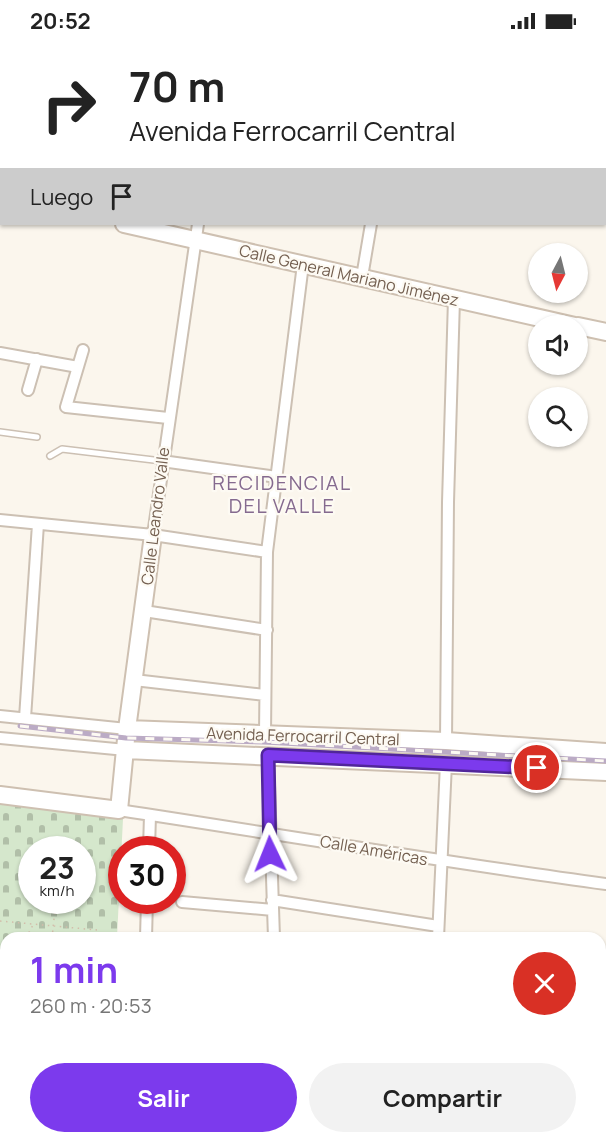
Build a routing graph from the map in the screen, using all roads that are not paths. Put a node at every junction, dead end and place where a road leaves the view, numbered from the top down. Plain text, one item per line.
1 (133, 225) edge
2 (371, 225) edge
3 (198, 232) edge
4 (303, 264) junction
5 (362, 277) junction
6 (454, 299) junction
7 (528, 315) edge
8 (588, 328) edge
9 (606, 332) edge
10 (82, 350) dead end
11 (0, 353) edge
12 (37, 360) junction
13 (78, 367) junction
14 (28, 390) dead end
15 (168, 418) junction
16 (0, 432) edge
17 (36, 436) dead end
18 (50, 456) dead end
19 (162, 462) junction
20 (278, 477) junction
21 (0, 520) edge
22 (38, 524) junction
23 (153, 535) junction
24 (267, 552) junction
25 (144, 611) junction
26 (267, 630) junction
27 (134, 680) junction
28 (265, 694) junction
29 (0, 716) edge
30 (25, 718) junction
31 (127, 729) junction
32 (265, 734) junction
33 (0, 738) edge
34 (446, 741) junction
35 (126, 750) junction
36 (606, 752) edge
37 (268, 755) junction
38 (446, 763) junction
39 (606, 772) edge
40 (0, 795) edge
41 (119, 810) junction
42 (150, 815) junction
43 (268, 832) junction
44 (149, 836) edge
45 (442, 862) junction
46 (606, 884) edge
47 (186, 902) edge
48 (273, 905) junction
49 (147, 914) edge
50 (438, 926) junction
51 (146, 932) edge
52 (274, 932) edge
53 (438, 932) edge

1 - 3 main road, Calle General Mariano Jiménez
2 - 5 street
3 - 4 main road, Calle General Mariano Jiménez
3 - 15 street, Calle Leandro Valle
4 - 5 main road, Calle General Mariano Jiménez
4 - 20 street
5 - 6 main road, Calle General Mariano Jiménez
6 - 7 main road, Calle General Mariano Jiménez
6 - 34 street
8 - 9 main road, Calle General Mariano Jiménez
10 - 13 street
11 - 12 street
12 - 13 street
12 - 14 street
13 - 15 street
15 - 19 street, Calle Leandro Valle
16 - 17 lane
18 - 19 lane
19 - 20 street
19 - 23 street, Calle Leandro Valle
20 - 24 street
21 - 22 street
22 - 23 street
22 - 30 street
23 - 24 street
23 - 25 main road, Calle Leandro Valle
24 - 26 street
25 - 26 street
25 - 27 main road, Calle Leandro Valle
26 - 28 street
27 - 28 street
27 - 31 main road, Calle Leandro Valle
28 - 32 street
29 - 30 street, Avenida Ferrocarril Central
30 - 31 street, Avenida Ferrocarril Central
31 - 32 main road, Avenida Ferrocarril Central
31 - 35 main road, Calle Leandro Valle
32 - 34 main road, Avenida Ferrocarril Central
33 - 35 street, Avenida Ferrocarril Central
34 - 36 main road, Avenida Ferrocarril Central
35 - 37 main road, Avenida Ferrocarril Central
35 - 41 main road, Calle Leandro Valle
37 - 38 main road, Avenida Ferrocarril Central
37 - 43 street
38 - 39 main road, Avenida Ferrocarril Central
38 - 45 street
40 - 41 main road, Calle Américas
41 - 42 street, Calle Américas
42 - 43 street, Calle Américas
42 - 44 street
43 - 45 street, Calle Américas
43 - 48 street
45 - 46 street, Calle Américas
45 - 50 street
47 - 48 street
48 - 50 street
48 - 52 street
49 - 51 street
50 - 53 street

